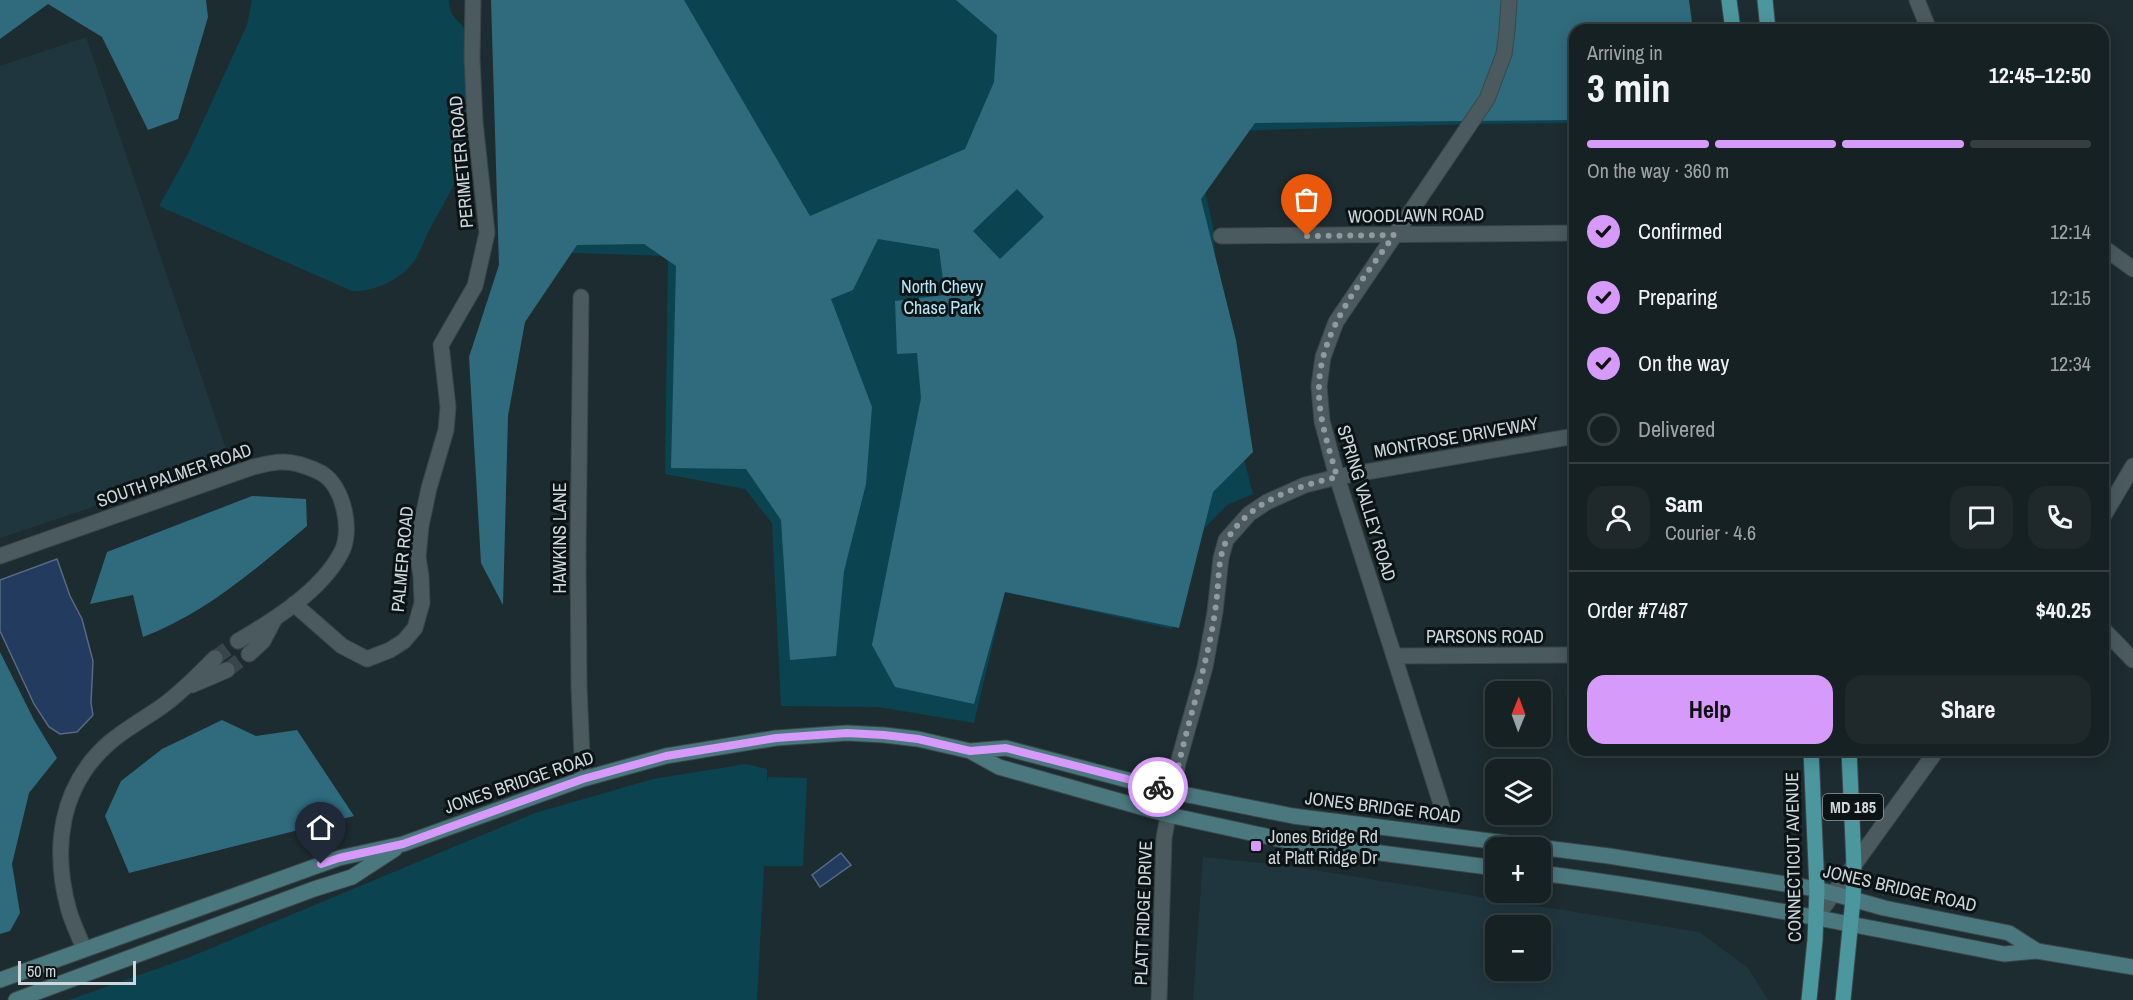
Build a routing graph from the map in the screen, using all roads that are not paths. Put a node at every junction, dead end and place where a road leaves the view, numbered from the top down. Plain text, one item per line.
1 (473, 0) edge
2 (1509, 0) edge
3 (1729, 0) edge
4 (1765, 0) edge
5 (1917, 0) edge
6 (1732, 24) edge
7 (1767, 24) edge
8 (1927, 24) edge
9 (1569, 233) edge
10 (1394, 235) junction
11 (1221, 236) dead end
12 (2109, 251) edge
13 (2133, 269) edge
14 (581, 297) dead end
15 (441, 345) joint
16 (1569, 437) edge
17 (2133, 466) edge
18 (1337, 477) junction
19 (2109, 504) edge
20 (0, 556) edge
21 (294, 604) junction
22 (274, 620) junction
23 (2109, 635) edge
24 (238, 641) tunnel mouth
25 (249, 654) tunnel mouth
26 (1569, 655) edge
27 (1394, 656) junction
28 (215, 658) tunnel mouth
29 (2133, 660) edge
30 (226, 670) tunnel mouth
31 (186, 687) junction
32 (970, 751) junction
33 (1811, 756) edge
34 (1849, 756) edge
35 (1933, 756) edge
36 (583, 779) junction
37 (1173, 792) junction
38 (1442, 807) dead end
39 (1169, 815) junction
40 (403, 844) junction
41 (1854, 865) junction
42 (1485, 867) edge
43 (1551, 875) edge
44 (1817, 888) junction
45 (1833, 893) junction
46 (1853, 899) junction
47 (1815, 919) junction
48 (1851, 925) junction
49 (84, 949) junction
50 (2037, 951) junction
51 (2133, 967) edge
52 (92, 971) junction
53 (0, 980) edge
54 (16, 1000) edge
55 (1159, 1000) edge
56 (1809, 1000) edge
57 (1843, 1000) edge

1 - 15 street, PERIMETER ROAD
2 - 10 street, SPRING VALLEY ROAD
3 - 6 main road
4 - 7 main road
5 - 8 street
9 - 10 street, WOODLAWN ROAD
10 - 11 street, WOODLAWN ROAD
10 - 18 street, SPRING VALLEY ROAD
12 - 13 street
14 - 36 street, HAWKINS LANE
15 - 21 street, PALMER ROAD
16 - 18 street, MONTROSE DRIVEWAY
17 - 19 street
18 - 27 street, SPRING VALLEY ROAD
18 - 37 street, MONTROSE DRIVEWAY
20 - 21 street, SOUTH PALMER ROAD
21 - 22 street
22 - 24 street
22 - 25 street
23 - 29 street
26 - 27 street, PARSONS ROAD
27 - 38 street, SPRING VALLEY ROAD
28 - 31 street
30 - 31 street
31 - 49 street
32 - 36 main road, JONES BRIDGE ROAD
32 - 37 main road, JONES BRIDGE ROAD
32 - 39 main road, JONES BRIDGE ROAD
33 - 44 main road, CONNECTICUT AVENUE / MD 185
34 - 41 main road, MD 185
35 - 41 street
36 - 40 main road, JONES BRIDGE ROAD
37 - 39 street, PLATT RIDGE DRIVE
37 - 44 main road, JONES BRIDGE ROAD
39 - 42 main road, JONES BRIDGE ROAD
39 - 55 street, PLATT RIDGE DRIVE
40 - 49 main road, JONES BRIDGE ROAD
40 - 52 main road, JONES BRIDGE ROAD
41 - 45 street
41 - 46 main road, MD 185
43 - 47 main road, JONES BRIDGE ROAD
44 - 45 main road, JONES BRIDGE ROAD
44 - 47 main road, CONNECTICUT AVENUE / MD 185
45 - 46 main road, JONES BRIDGE ROAD
45 - 47 street
46 - 48 main road, MD 185
46 - 50 main road, JONES BRIDGE ROAD
47 - 48 main road, JONES BRIDGE ROAD
47 - 56 main road, CONNECTICUT AVENUE / MD 185
48 - 50 main road, JONES BRIDGE ROAD
48 - 57 main road, MD 185
49 - 52 main road
49 - 53 main road, JONES BRIDGE ROAD
50 - 51 main road, JONES BRIDGE ROAD
52 - 54 main road, JONES BRIDGE ROAD

